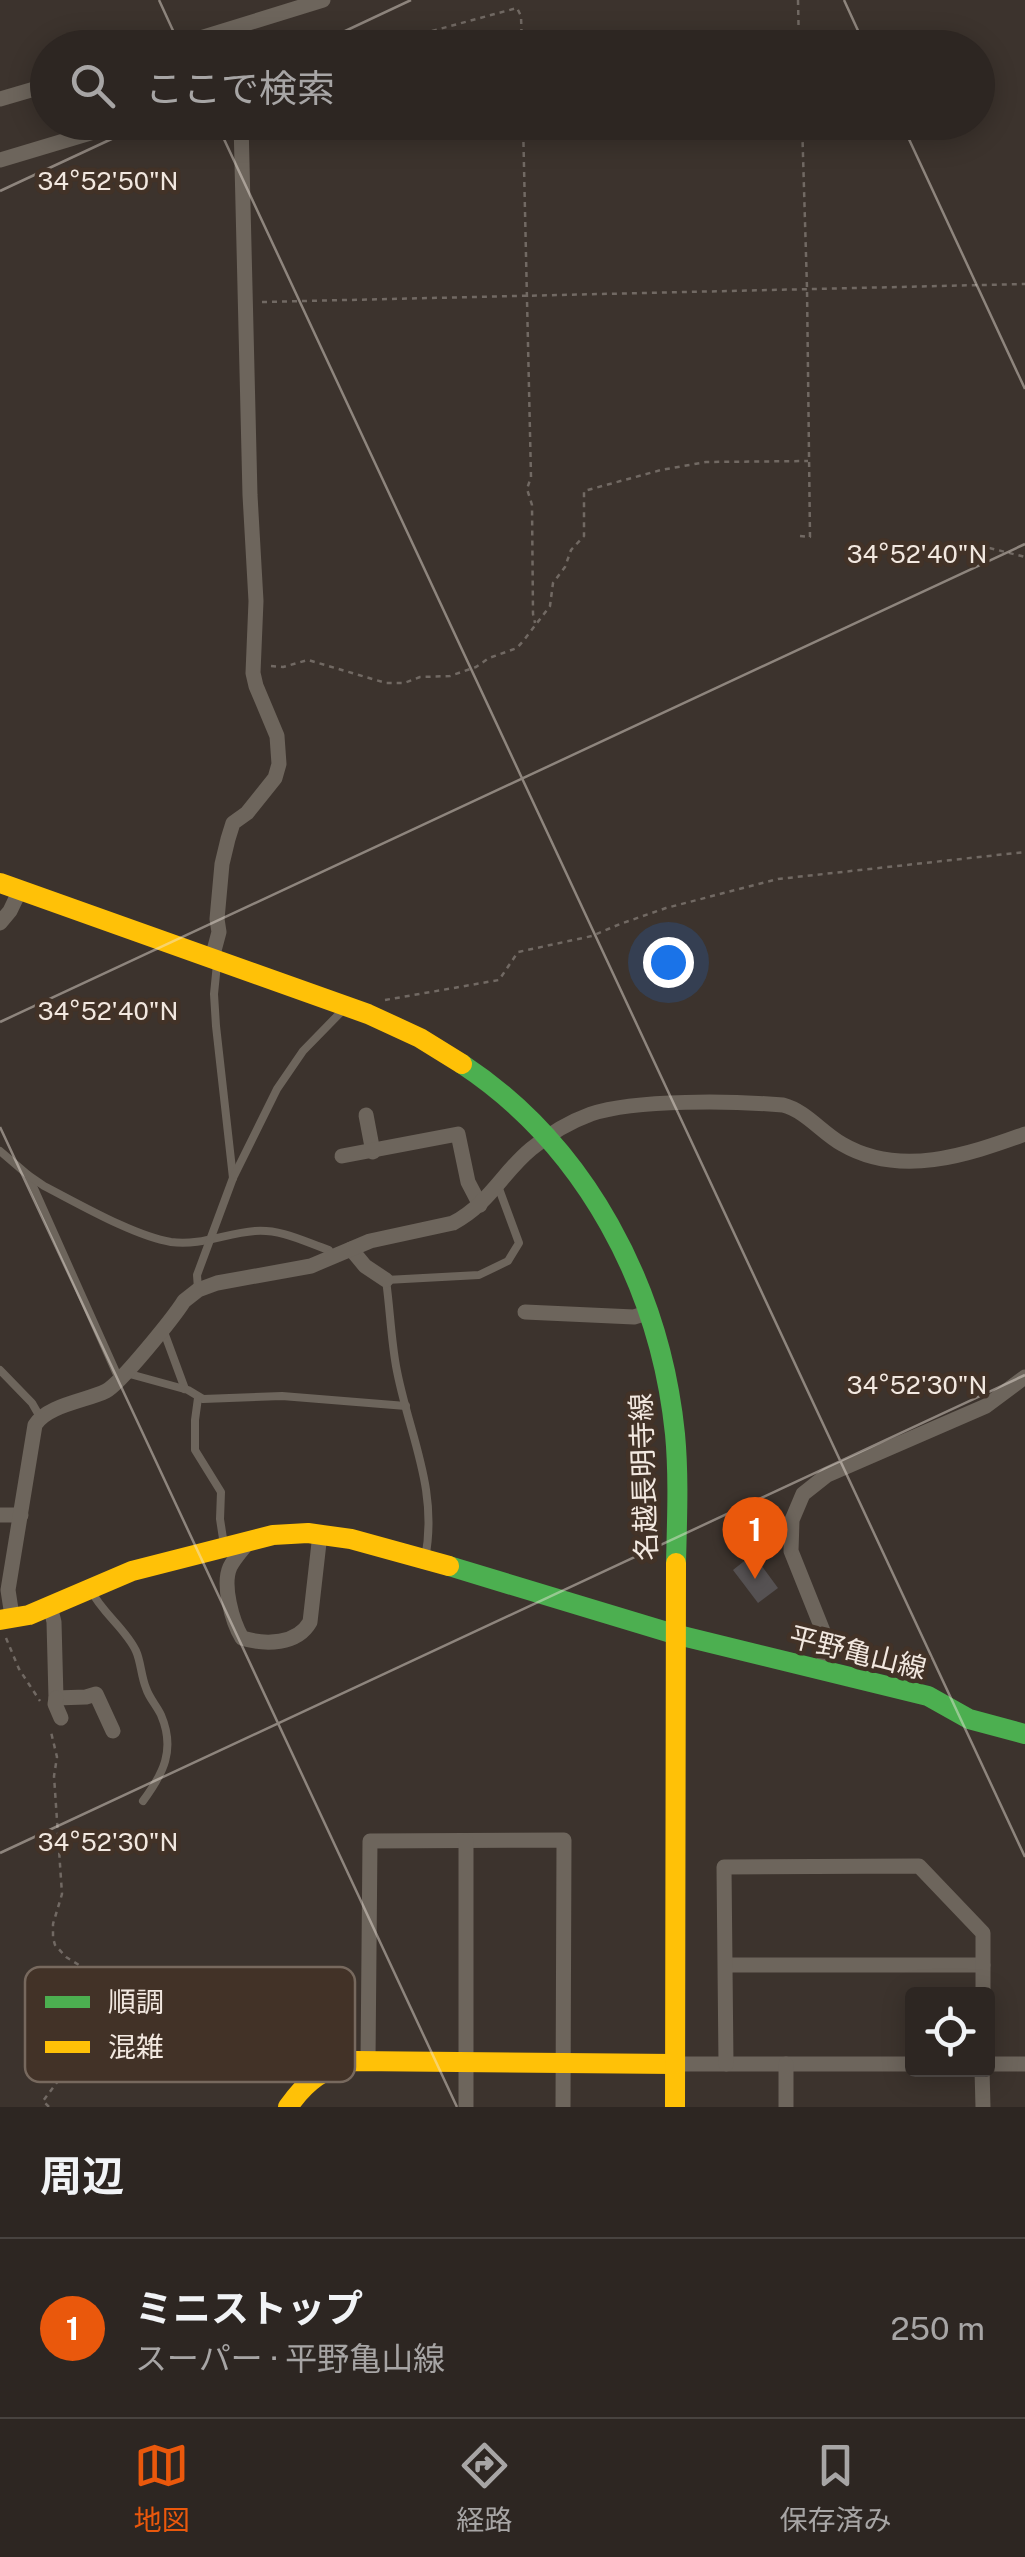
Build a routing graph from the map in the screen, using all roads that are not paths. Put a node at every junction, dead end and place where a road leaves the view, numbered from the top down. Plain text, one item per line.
1 (323, 0) edge
2 (226, 30) edge
3 (30, 90) edge
4 (0, 99) edge
5 (67, 140) edge
6 (241, 140) edge
7 (0, 160) edge
8 (10, 886) edge
9 (0, 923) edge
10 (215, 959) junction
11 (346, 1006) junction
12 (366, 1115) dead end
13 (1025, 1134) edge
14 (547, 1136) junction
15 (0, 1151) edge
16 (373, 1152) junction
17 (342, 1156) dead end
18 (28, 1175) junction
19 (232, 1178) junction
20 (498, 1186) junction
21 (480, 1205) junction
22 (208, 1242) junction
23 (351, 1250) junction
24 (332, 1258) junction
25 (386, 1280) junction
26 (198, 1290) junction
27 (525, 1312) dead end
28 (650, 1312) junction
29 (163, 1328) junction
30 (0, 1370) edge
31 (122, 1376) junction
32 (1025, 1377) edge
33 (185, 1389) junction
34 (198, 1398) junction
35 (406, 1406) junction
36 (40, 1417) junction
37 (0, 1515) edge
38 (21, 1515) junction
39 (320, 1534) junction
40 (250, 1540) junction
41 (224, 1546) junction
42 (424, 1560) junction
43 (90, 1589) junction
44 (50, 1606) junction
45 (6, 1623) edge
46 (674, 1634) junction
47 (822, 1671) junction
48 (48, 1700) junction
49 (56, 1724) road end
50 (114, 1732) dead end
51 (1025, 1734) edge
52 (143, 1801) dead end
53 (466, 1840) junction
54 (983, 1965) junction
55 (726, 1966) junction
56 (982, 1987) edge
57 (368, 2061) junction
58 (355, 2062) edge
59 (465, 2062) junction
60 (563, 2062) junction
61 (674, 2064) junction
62 (726, 2064) junction
63 (786, 2064) junction
64 (905, 2064) edge
65 (995, 2064) edge
66 (1025, 2064) edge
67 (982, 2077) edge
68 (307, 2082) edge
69 (288, 2107) edge
70 (466, 2107) edge
71 (563, 2107) edge
72 (675, 2107) edge
73 (786, 2107) edge
74 (982, 2107) edge

1 - 2 street
3 - 4 street
5 - 7 street
6 - 10 street
8 - 9 street
8 - 10 main road, 名越長明寺線
10 - 11 main road, 名越長明寺線
10 - 19 lane
11 - 14 main road, 名越長明寺線
11 - 19 lane
12 - 16 street
13 - 14 street
14 - 20 street
14 - 28 main road, 名越長明寺線
15 - 18 lane
16 - 17 street
16 - 21 street
18 - 22 lane
18 - 31 lane
19 - 22 lane
20 - 21 street
20 - 25 lane
21 - 23 street
22 - 24 lane
22 - 26 lane
23 - 24 street
23 - 25 street
24 - 26 street
25 - 35 lane
26 - 29 street
27 - 28 street
28 - 46 main road, 名越長明寺線
29 - 31 street
29 - 33 lane
30 - 36 lane
31 - 33 lane
31 - 36 street
32 - 47 street
33 - 34 lane
34 - 35 lane
34 - 41 lane
35 - 42 lane
36 - 38 street
37 - 38 street
38 - 45 street
39 - 40 main road
39 - 40 street
39 - 42 main road
40 - 41 main road
41 - 43 main road
42 - 46 main road
43 - 44 main road
43 - 52 lane
44 - 45 main road
44 - 48 street
46 - 47 main road, 平野亀山線
46 - 61 main road, 名越長明寺線
47 - 51 main road, 平野亀山線
48 - 49 street
48 - 50 street
53 - 57 street
53 - 59 street
53 - 60 street
54 - 55 street
54 - 55 street
54 - 56 street
55 - 62 street
57 - 58 main road
57 - 59 main road
59 - 60 main road
59 - 70 street
60 - 61 main road
60 - 71 street
61 - 62 street
61 - 72 main road, 名越長明寺線
62 - 63 street
63 - 64 street
63 - 73 street
65 - 66 street
67 - 74 street
68 - 69 main road

